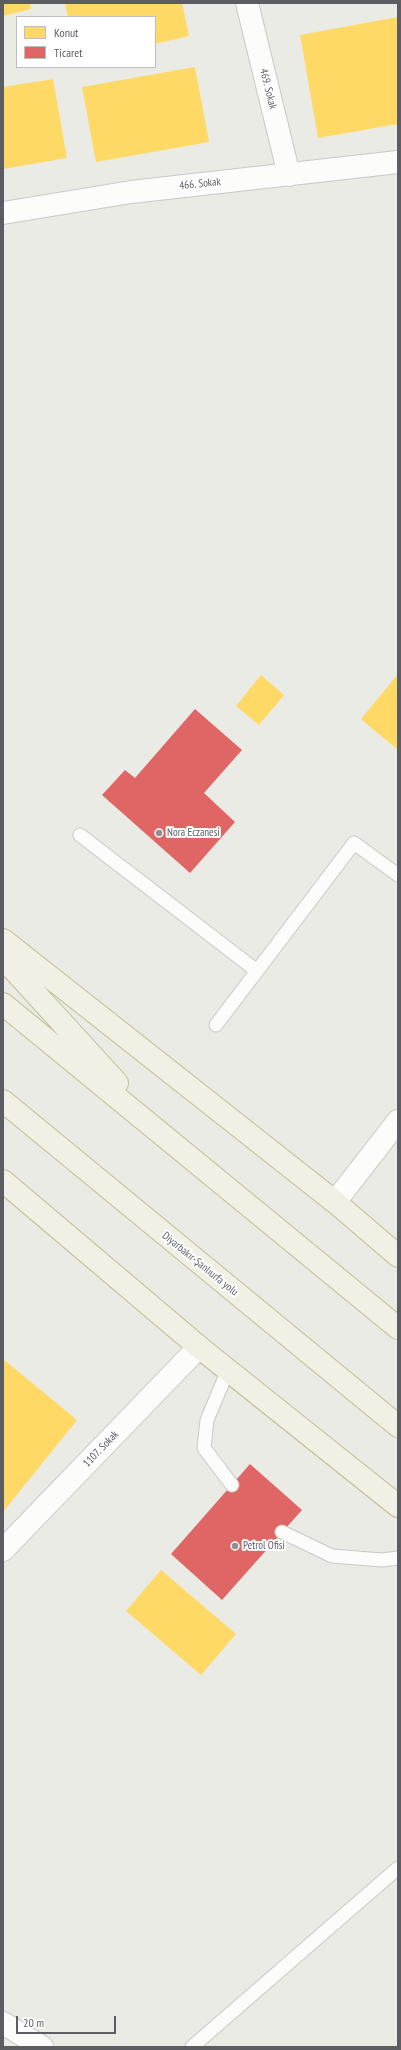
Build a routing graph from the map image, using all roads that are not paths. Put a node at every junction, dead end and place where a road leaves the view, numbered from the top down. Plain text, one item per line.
1 (247, 3) edge
2 (398, 162) edge
3 (289, 175) junction
4 (3, 213) edge
5 (80, 835) dead end
6 (398, 875) edge
7 (3, 940) edge
8 (3, 958) edge
9 (257, 971) junction
10 (3, 1004) edge
11 (216, 1025) dead end
12 (3, 1101) edge
13 (398, 1121) edge
14 (167, 1138) junction
15 (3, 1181) edge
16 (335, 1202) junction
17 (398, 1256) edge
18 (398, 1328) edge
19 (199, 1347) junction
20 (228, 1370) junction
21 (398, 1426) edge
22 (232, 1485) dead end
23 (398, 1506) edge
24 (282, 1532) dead end
25 (3, 1550) edge
26 (398, 1558) edge
27 (398, 1868) edge
28 (3, 2023) edge
29 (42, 2047) edge
30 (192, 2047) edge

1 - 3 street, 469. Sokak
2 - 3 street, 466. Sokak
3 - 4 street, 466. Sokak
5 - 9 lane
6 - 9 lane
7 - 16 highway
8 - 14 highway
9 - 11 lane
10 - 14 highway
12 - 21 highway, Diyarbakır-Şanlıurfa yolu
13 - 16 street
14 - 18 highway
15 - 19 highway
16 - 17 highway
19 - 20 highway
19 - 25 street, 1107. Sokak
20 - 22 lane
20 - 23 highway
24 - 26 lane
27 - 30 lane
28 - 29 street

